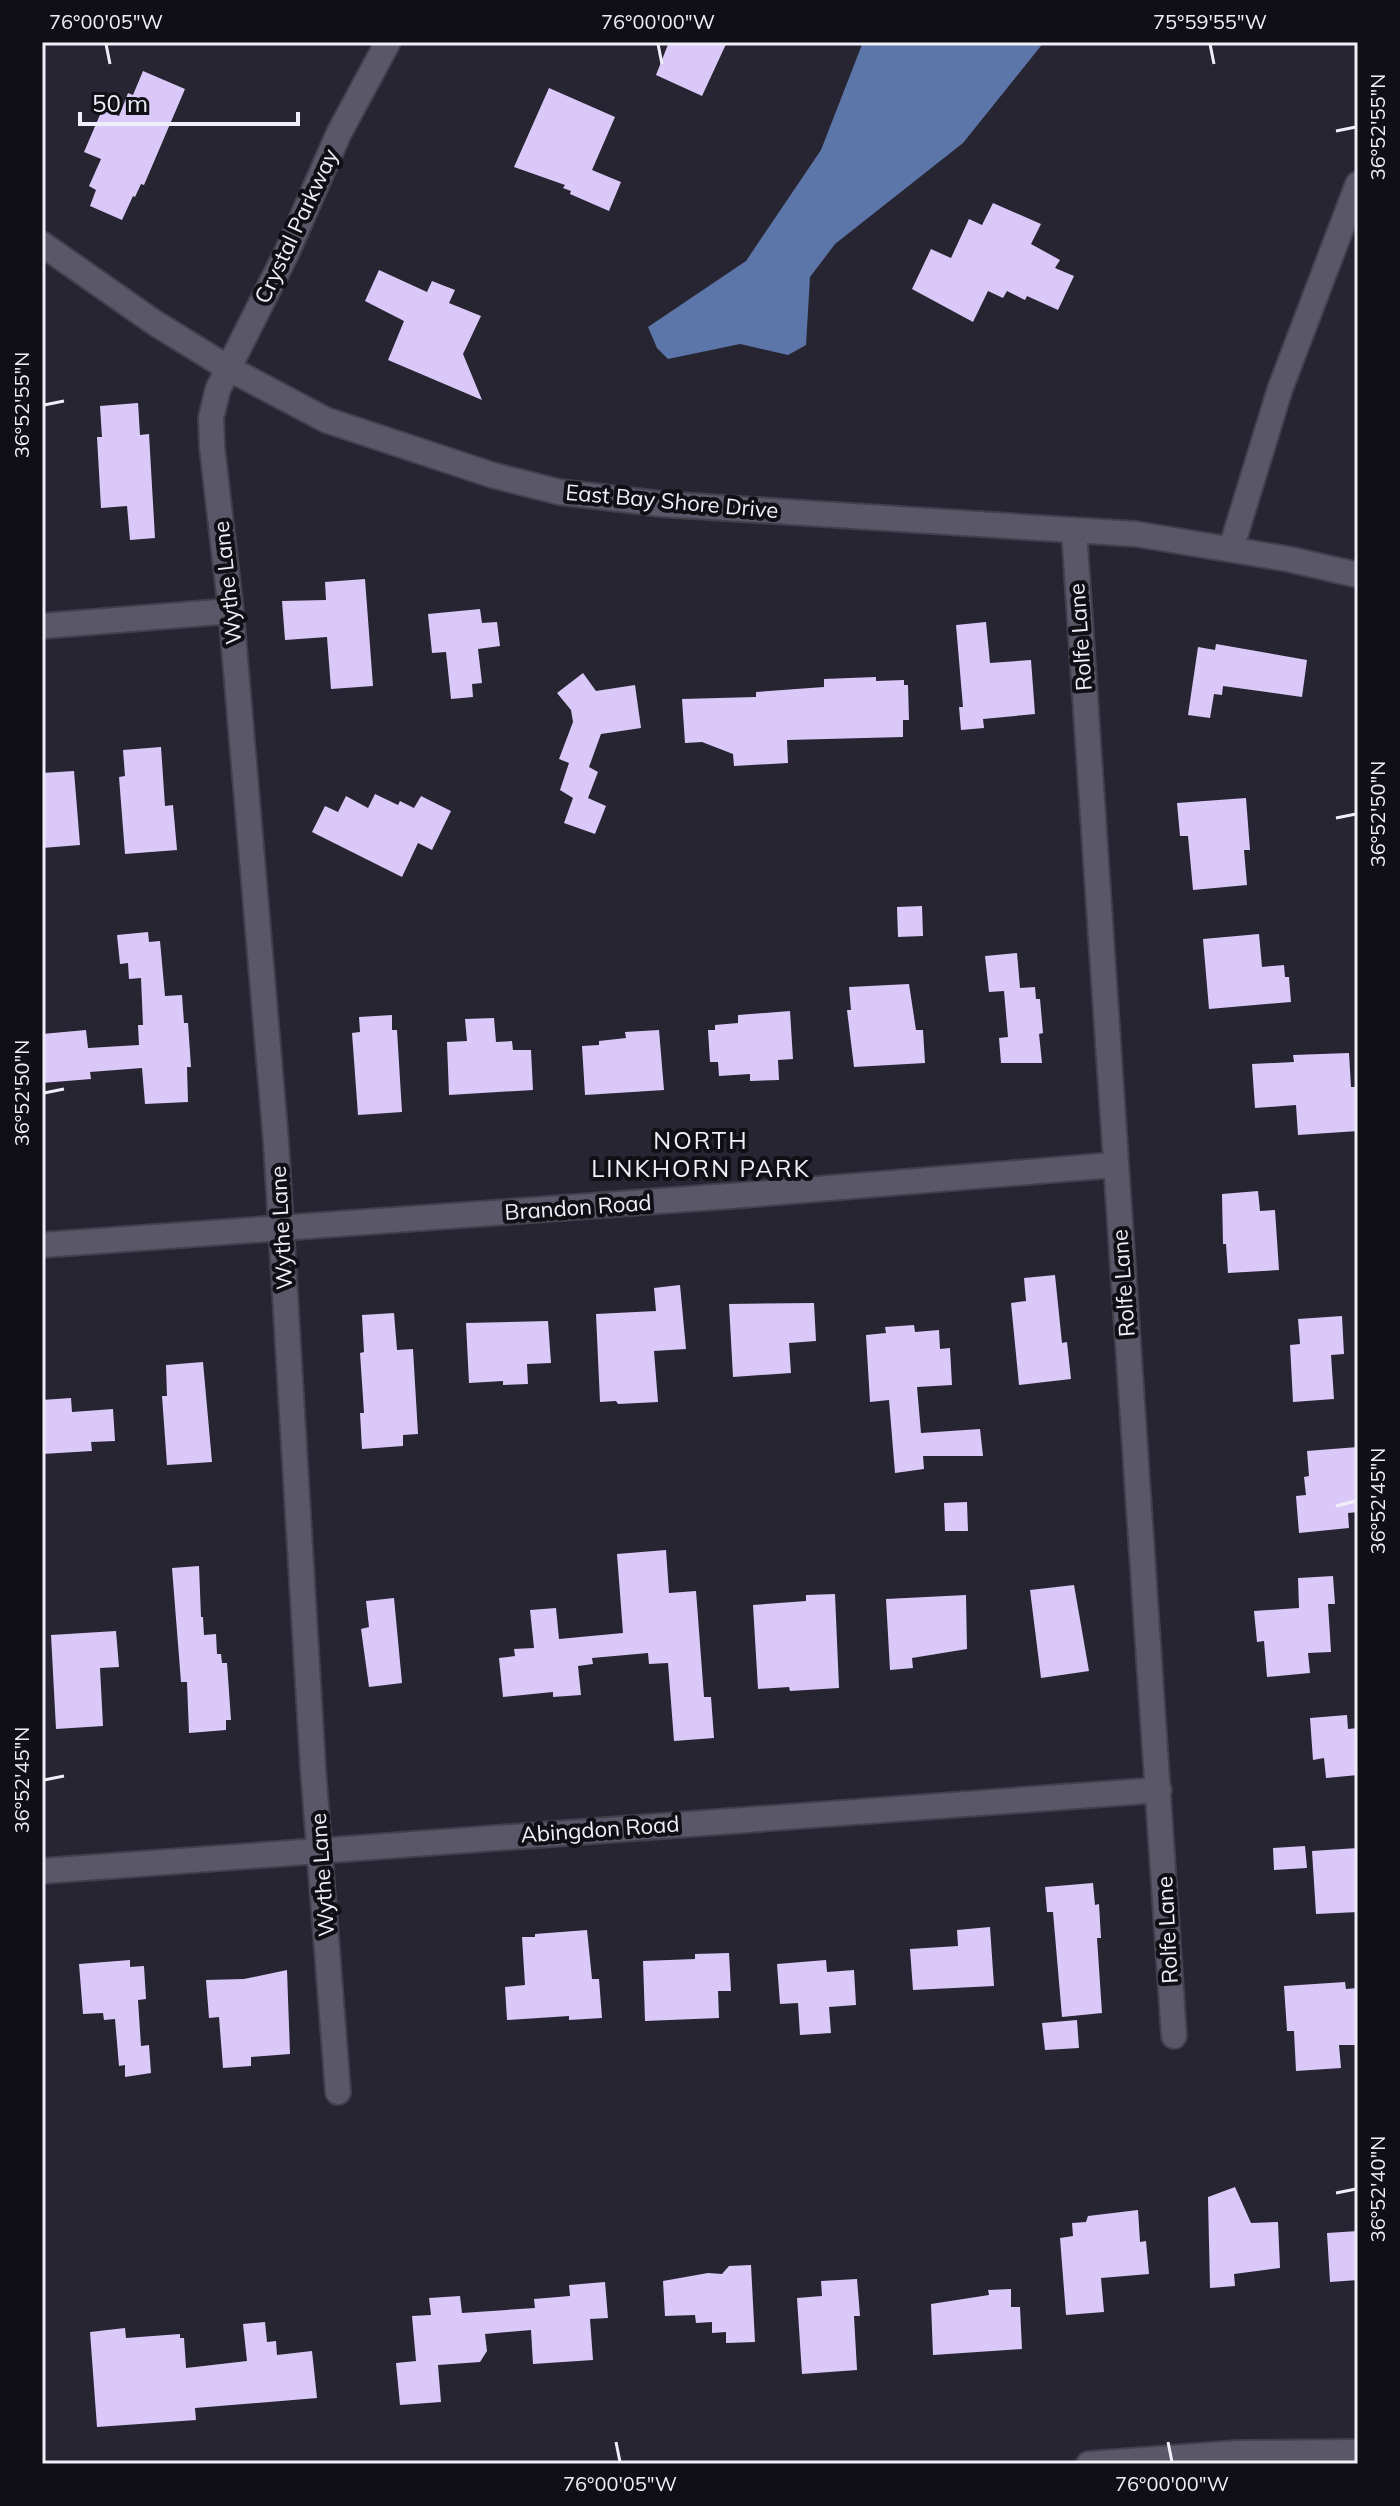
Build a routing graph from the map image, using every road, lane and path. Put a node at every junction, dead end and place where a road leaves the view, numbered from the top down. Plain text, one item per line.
1 (388, 42) edge
2 (1358, 184) edge
3 (42, 244) edge
4 (228, 368) junction
5 (1074, 530) junction
6 (1231, 549) junction
7 (1358, 575) edge
8 (231, 611) junction
9 (42, 626) edge
10 (1114, 1165) junction
11 (282, 1229) junction
12 (42, 1245) edge
13 (1159, 1790) junction
14 (320, 1850) junction
15 (42, 1871) edge
16 (1174, 2036) dead end
17 (338, 2092) dead end
18 (1358, 2452) edge
19 (1089, 2464) edge

1 - 4 street, Crystal Parkway
2 - 6 street
3 - 4 street, East Bay Shore Drive
4 - 5 street, East Bay Shore Drive
4 - 8 street, Wythe Lane
5 - 6 street, East Bay Shore Drive
5 - 10 street, Rolfe Lane
6 - 7 street, East Bay Shore Drive
8 - 9 street
8 - 11 street, Wythe Lane
10 - 11 street, Brandon Road
10 - 13 street, Rolfe Lane
11 - 12 street, Brandon Road
11 - 14 street, Wythe Lane
13 - 14 street, Abingdon Road
13 - 16 street, Rolfe Lane
14 - 15 street, Abingdon Road
14 - 17 street, Wythe Lane
18 - 19 street

